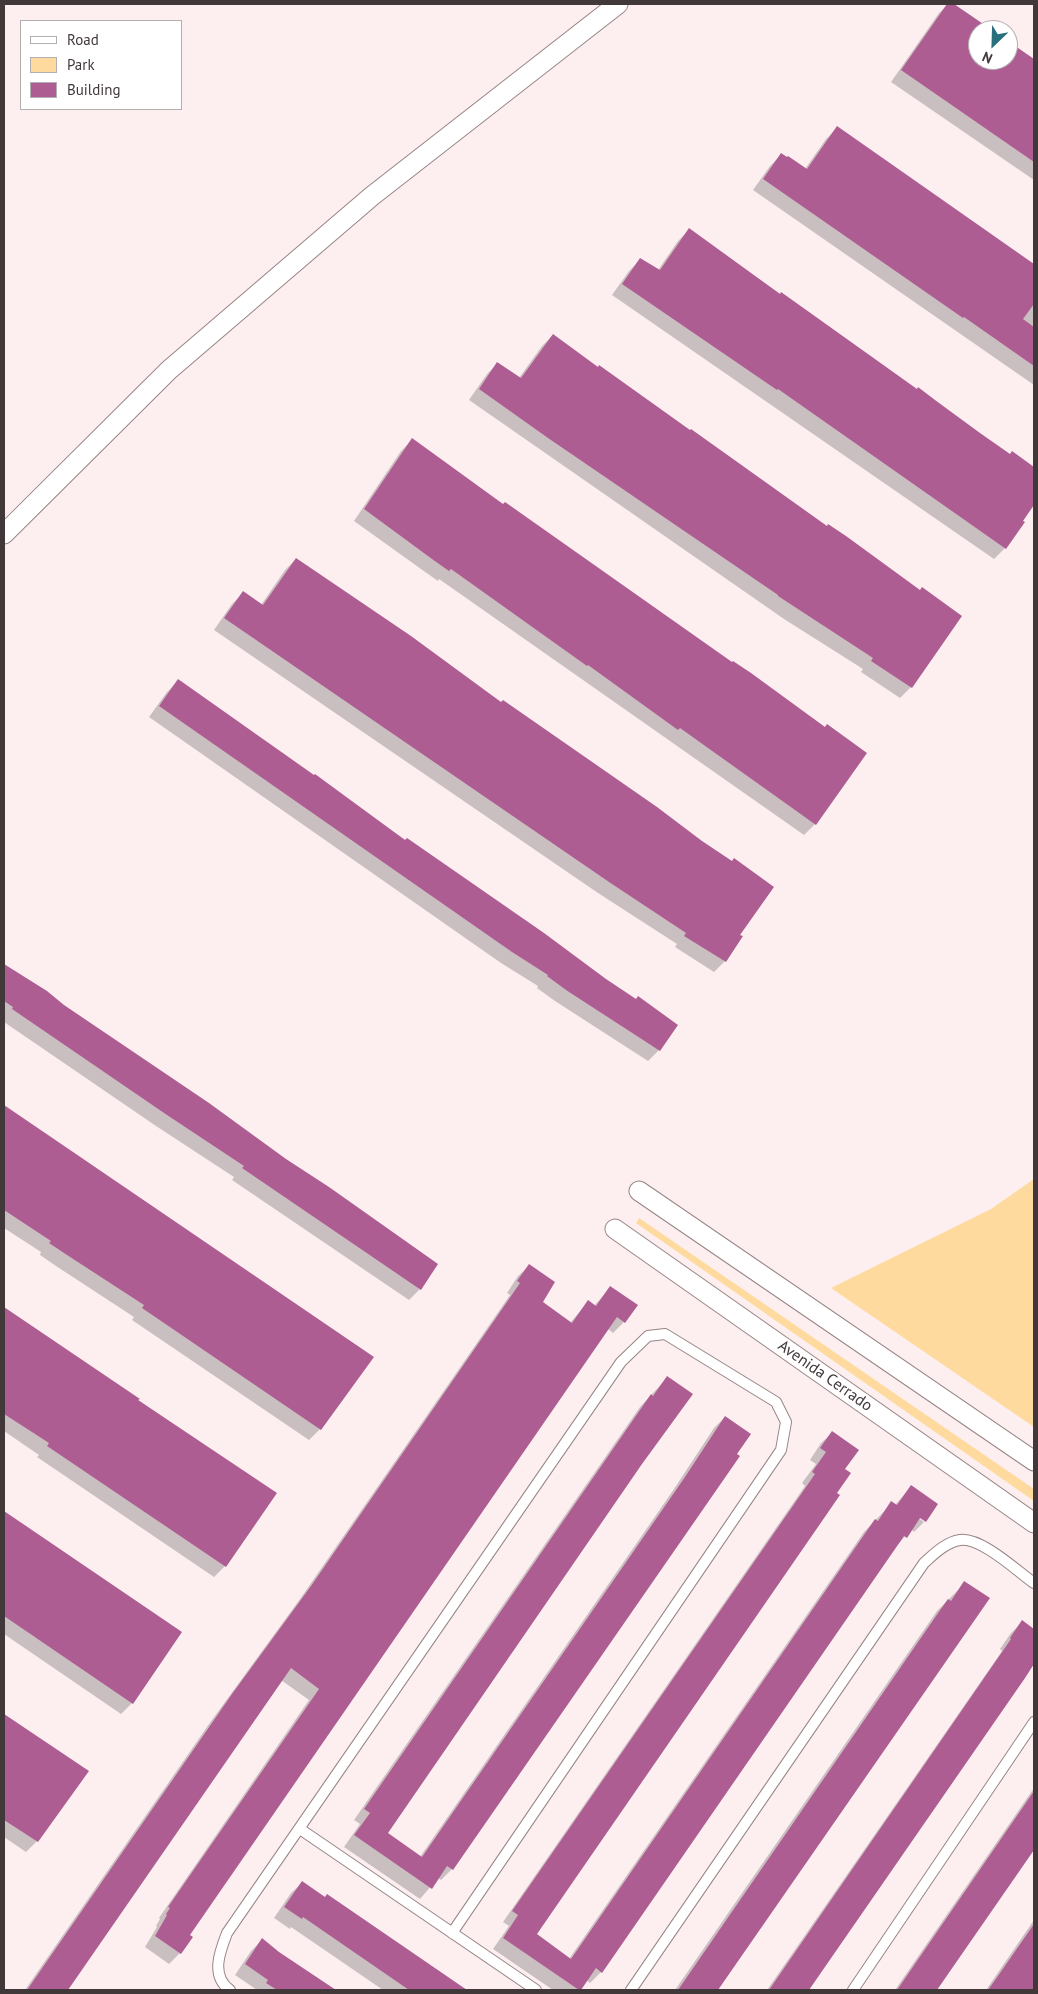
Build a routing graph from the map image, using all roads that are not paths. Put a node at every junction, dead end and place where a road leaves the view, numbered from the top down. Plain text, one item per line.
1 (618, 4) edge
2 (4, 534) edge
3 (640, 1191) dead end
4 (615, 1229) dead end
5 (1034, 1461) edge
6 (1034, 1523) edge
7 (1034, 1583) edge
8 (1034, 1722) edge
9 (300, 1829) junction
10 (452, 1932) junction
11 (230, 1990) edge
12 (536, 1990) edge
13 (631, 1990) edge
14 (852, 1990) edge

1 - 2 street
3 - 5 street
4 - 6 street, Avenida Cerrado
7 - 13 lane
8 - 14 lane
9 - 10 lane
9 - 10 lane
9 - 11 lane
10 - 12 lane

